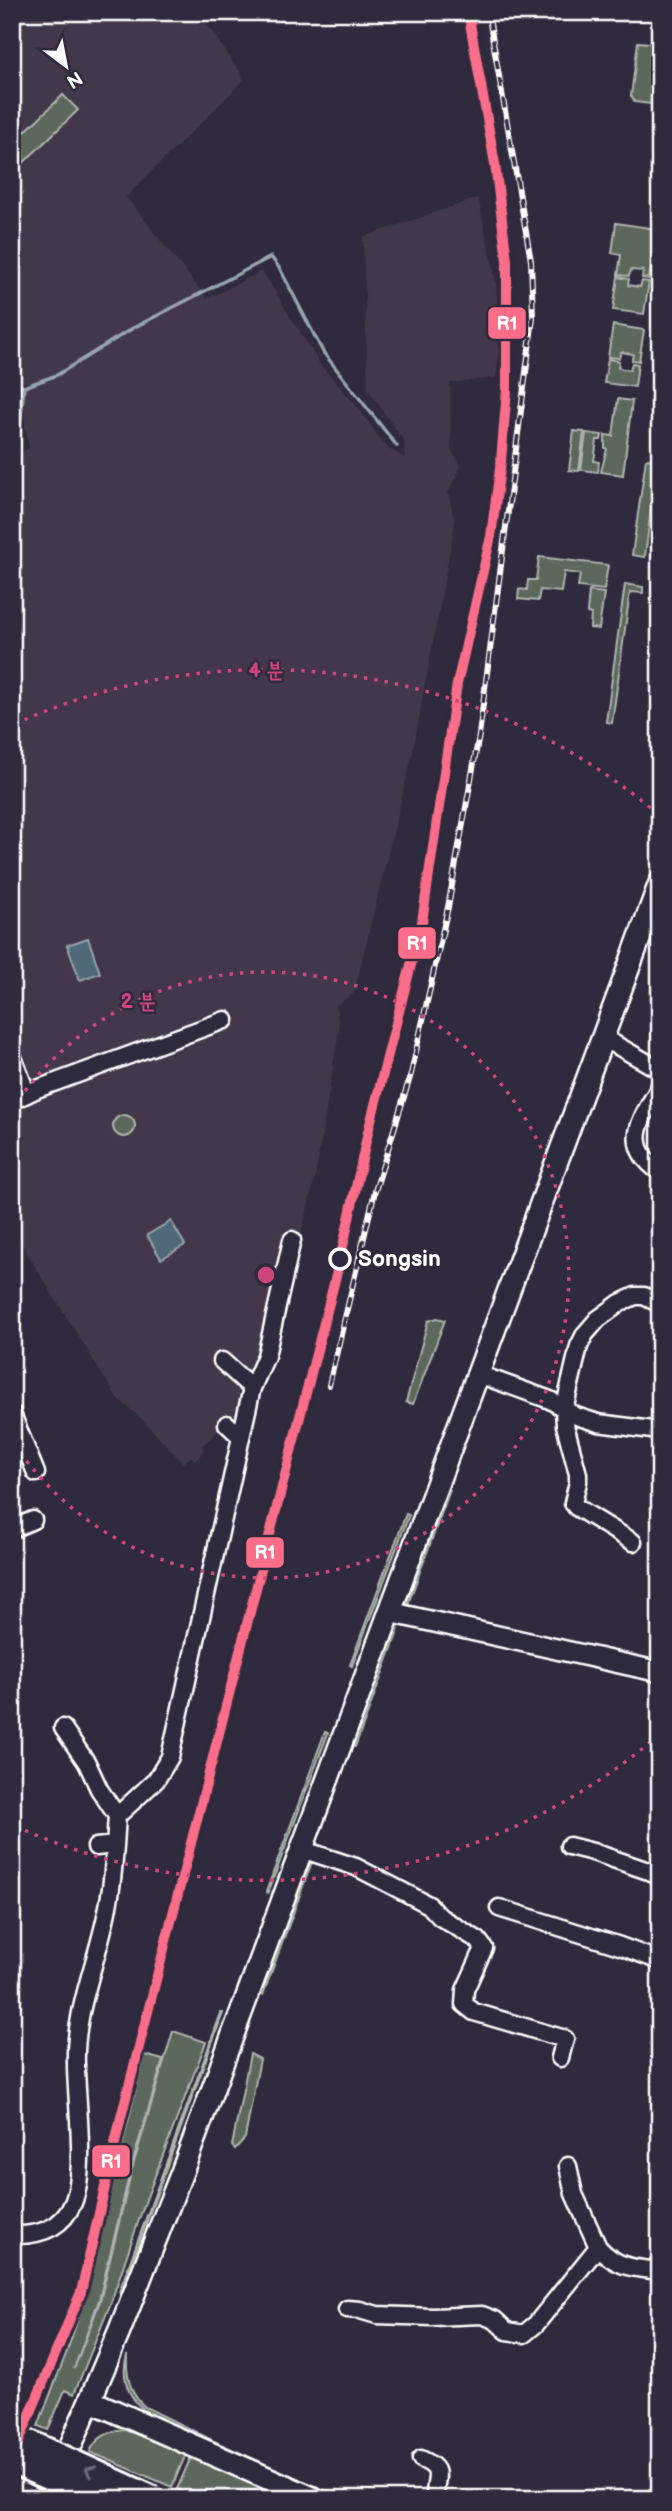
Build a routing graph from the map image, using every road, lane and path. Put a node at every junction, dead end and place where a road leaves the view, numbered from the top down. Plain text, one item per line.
1 (660, 883) edge
2 (225, 1020) dead end
3 (602, 1037) junction
4 (12, 1055) edge
5 (660, 1070) edge
6 (660, 1086) edge
7 (20, 1097) edge
8 (660, 1172) edge
9 (292, 1240) dead end
10 (660, 1304) edge
11 (222, 1361) dead end
12 (478, 1374) junction
13 (252, 1388) junction
14 (564, 1410) junction
15 (12, 1414) edge
16 (227, 1424) dead end
17 (652, 1430) dead end
18 (241, 1437) junction
19 (36, 1473) dead end
20 (33, 1520) dead end
21 (12, 1530) edge
22 (633, 1542) dead end
23 (389, 1612) junction
24 (660, 1672) edge
25 (63, 1728) dead end
26 (117, 1816) junction
27 (114, 1845) junction
28 (569, 1846) dead end
29 (96, 1847) dead end
30 (300, 1849) junction
31 (660, 1875) edge
32 (499, 1908) dead end
33 (660, 1961) edge
34 (560, 2058) dead end
35 (568, 2166) dead end
36 (12, 2235) edge
37 (598, 2247) junction
38 (660, 2271) edge
39 (347, 2309) dead end
40 (91, 2401) junction
41 (12, 2435) edge
42 (71, 2445) dead end
43 (421, 2459) dead end
44 (12, 2461) edge
45 (660, 2495) edge
46 (97, 2499) edge
47 (153, 2499) edge
48 (315, 2499) edge
49 (435, 2499) edge
50 (655, 2499) edge

1 - 3 main road
2 - 7 street
3 - 5 street
3 - 12 main road
4 - 7 street
6 - 8 street
9 - 13 street
10 - 14 street
11 - 13 street
12 - 14 street
12 - 23 main road
13 - 18 street
14 - 17 street
14 - 22 street
15 - 19 street
16 - 18 street
18 - 26 street
20 - 21 street
23 - 24 street
23 - 30 main road
25 - 26 street
26 - 27 street
27 - 29 street
27 - 36 street
28 - 31 street
30 - 34 street
30 - 40 main road
32 - 33 street
35 - 37 street
37 - 38 street
37 - 39 street
40 - 42 main road
40 - 48 main road
47 -> 41 main road, bridge
43 - 49 street
44 - 46 main road, bridge
45 - 50 street

